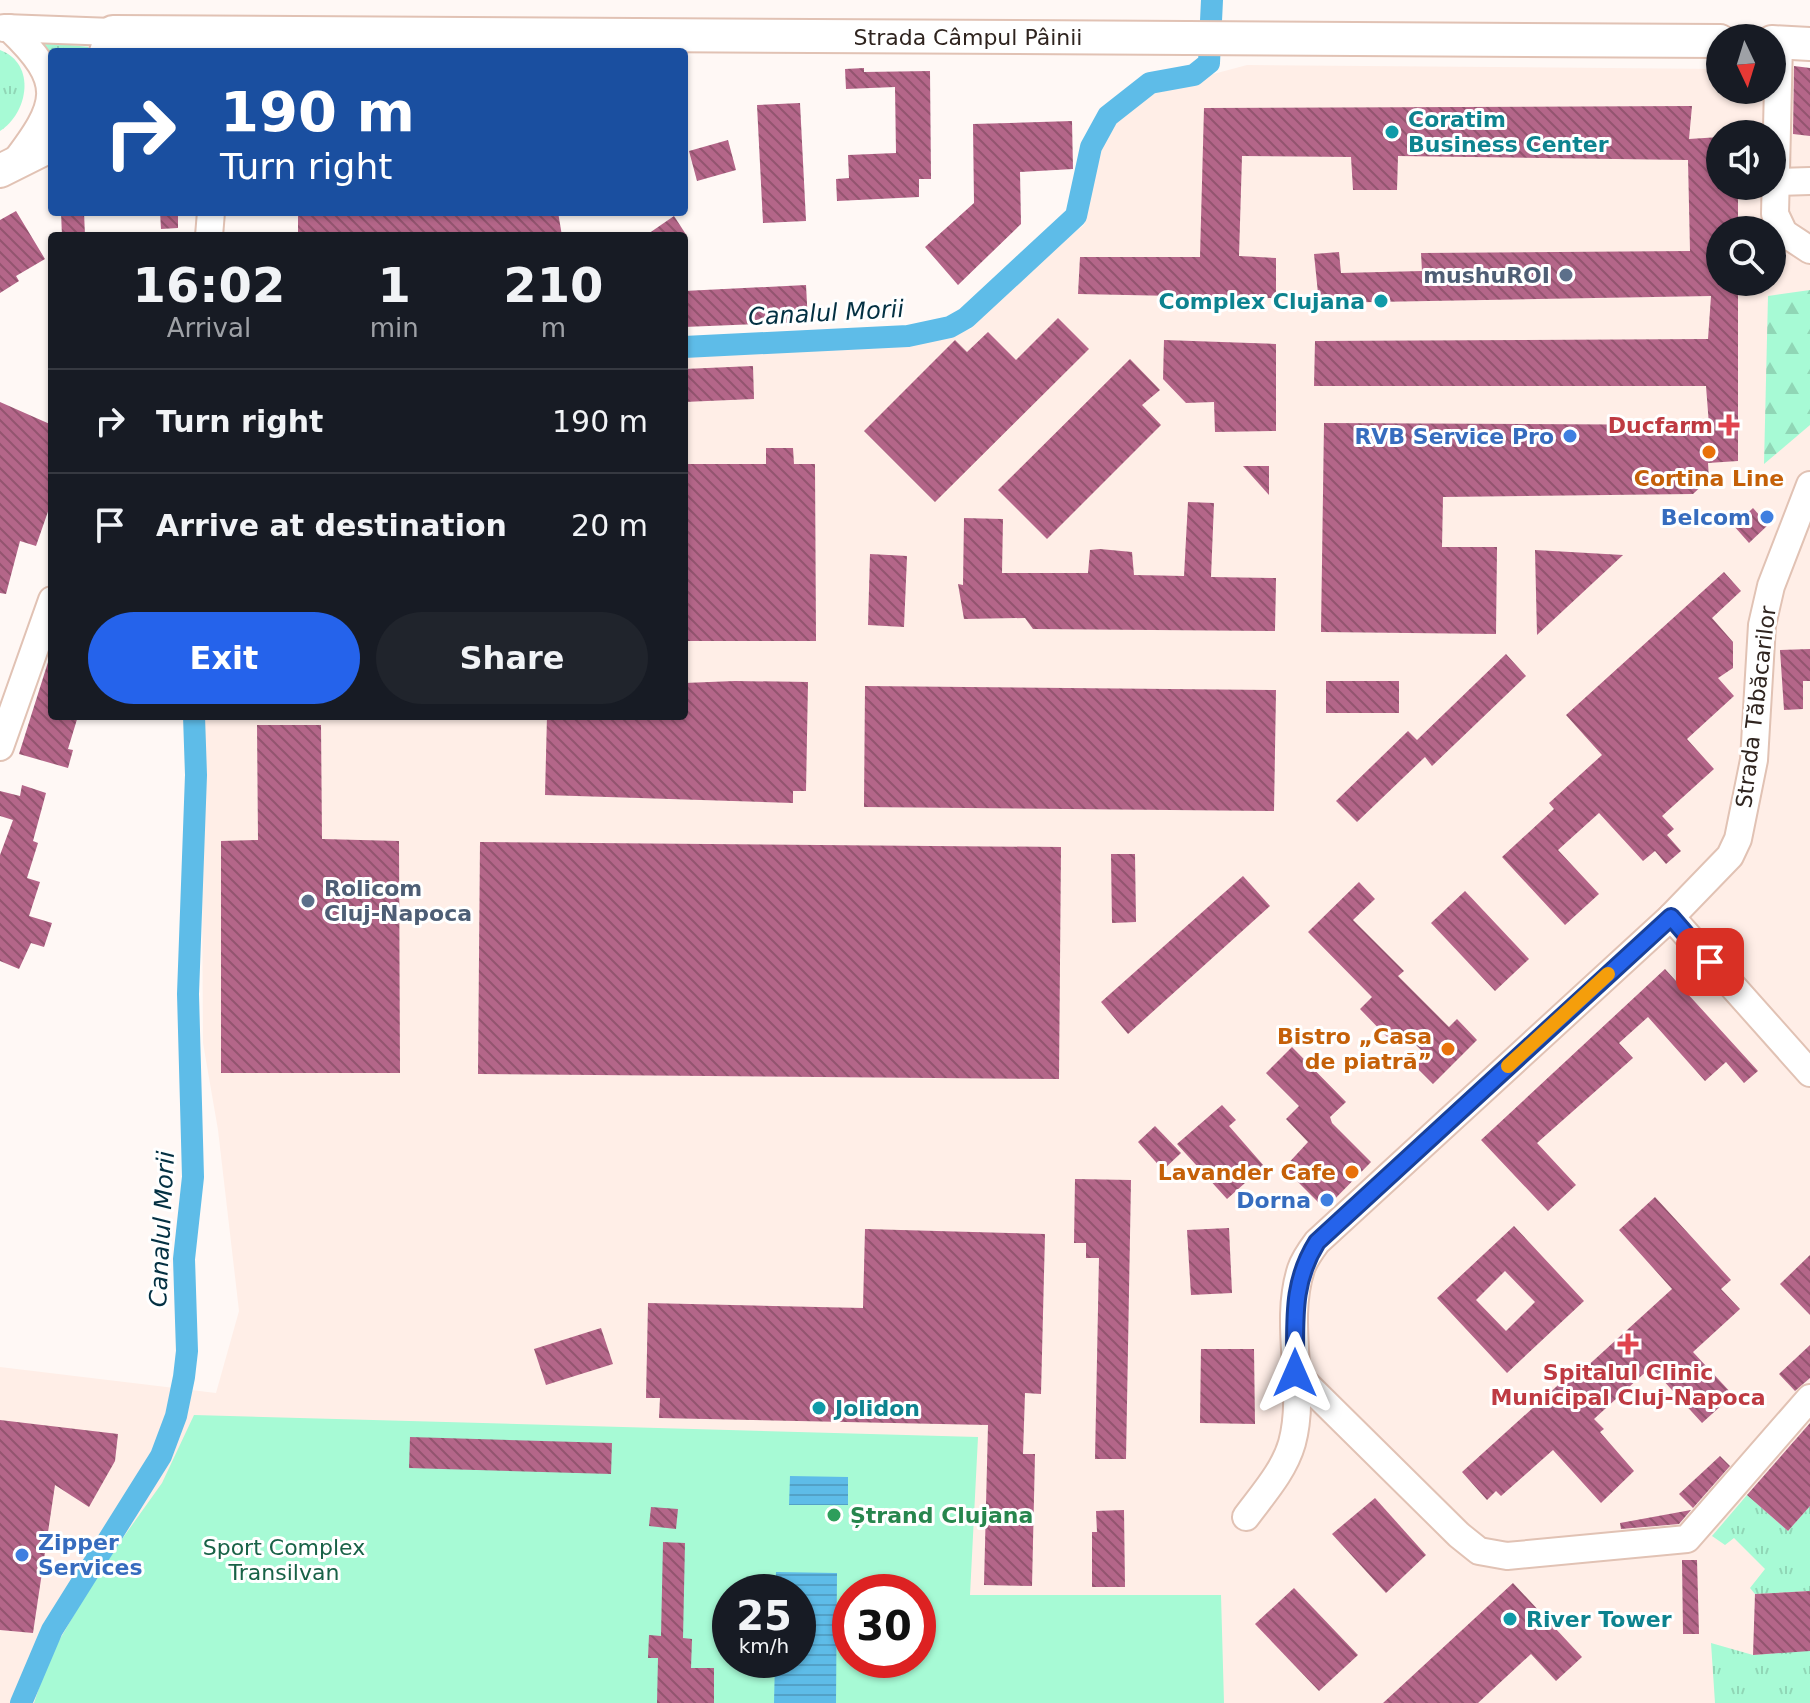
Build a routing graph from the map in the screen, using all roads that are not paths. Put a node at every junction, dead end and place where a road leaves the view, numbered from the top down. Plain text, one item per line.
1 (4, 28) edge
2 (1706, 41) edge
3 (110, 42) edge
4 (1787, 42) edge
5 (211, 46) edge
6 (48, 85) edge
7 (48, 102) edge
8 (1780, 120) edge
9 (48, 132) edge
10 (48, 147) edge
11 (7, 167) edge
12 (1810, 181) edge
13 (1786, 182) edge
14 (1776, 200) edge
15 (1810, 250) edge
16 (1810, 485) edge
17 (48, 611) edge
18 (0, 747) edge
19 (1671, 917) junction
20 (1810, 1073) edge
21 (1295, 1373) junction
22 (1810, 1398) edge
23 (1246, 1517) dead end

1 - 3 street, Strada Câmpul Pâinii
1 - 6 street, Strada Câmpul Pâinii
2 - 5 street, Strada Câmpul Pâinii
3 - 5 street, Strada Câmpul Pâinii
4 - 8 street
7 - 11 street, Strada Câmpul Pâinii
9 - 11 street
10 - 11 street
12 - 13 street
14 - 15 street
16 - 19 street, Strada Tăbăcarilor
17 - 18 street
19 - 20 street
19 - 21 street, Strada Tăbăcarilor
21 - 22 street
21 - 23 street, Strada Tăbăcarilor

